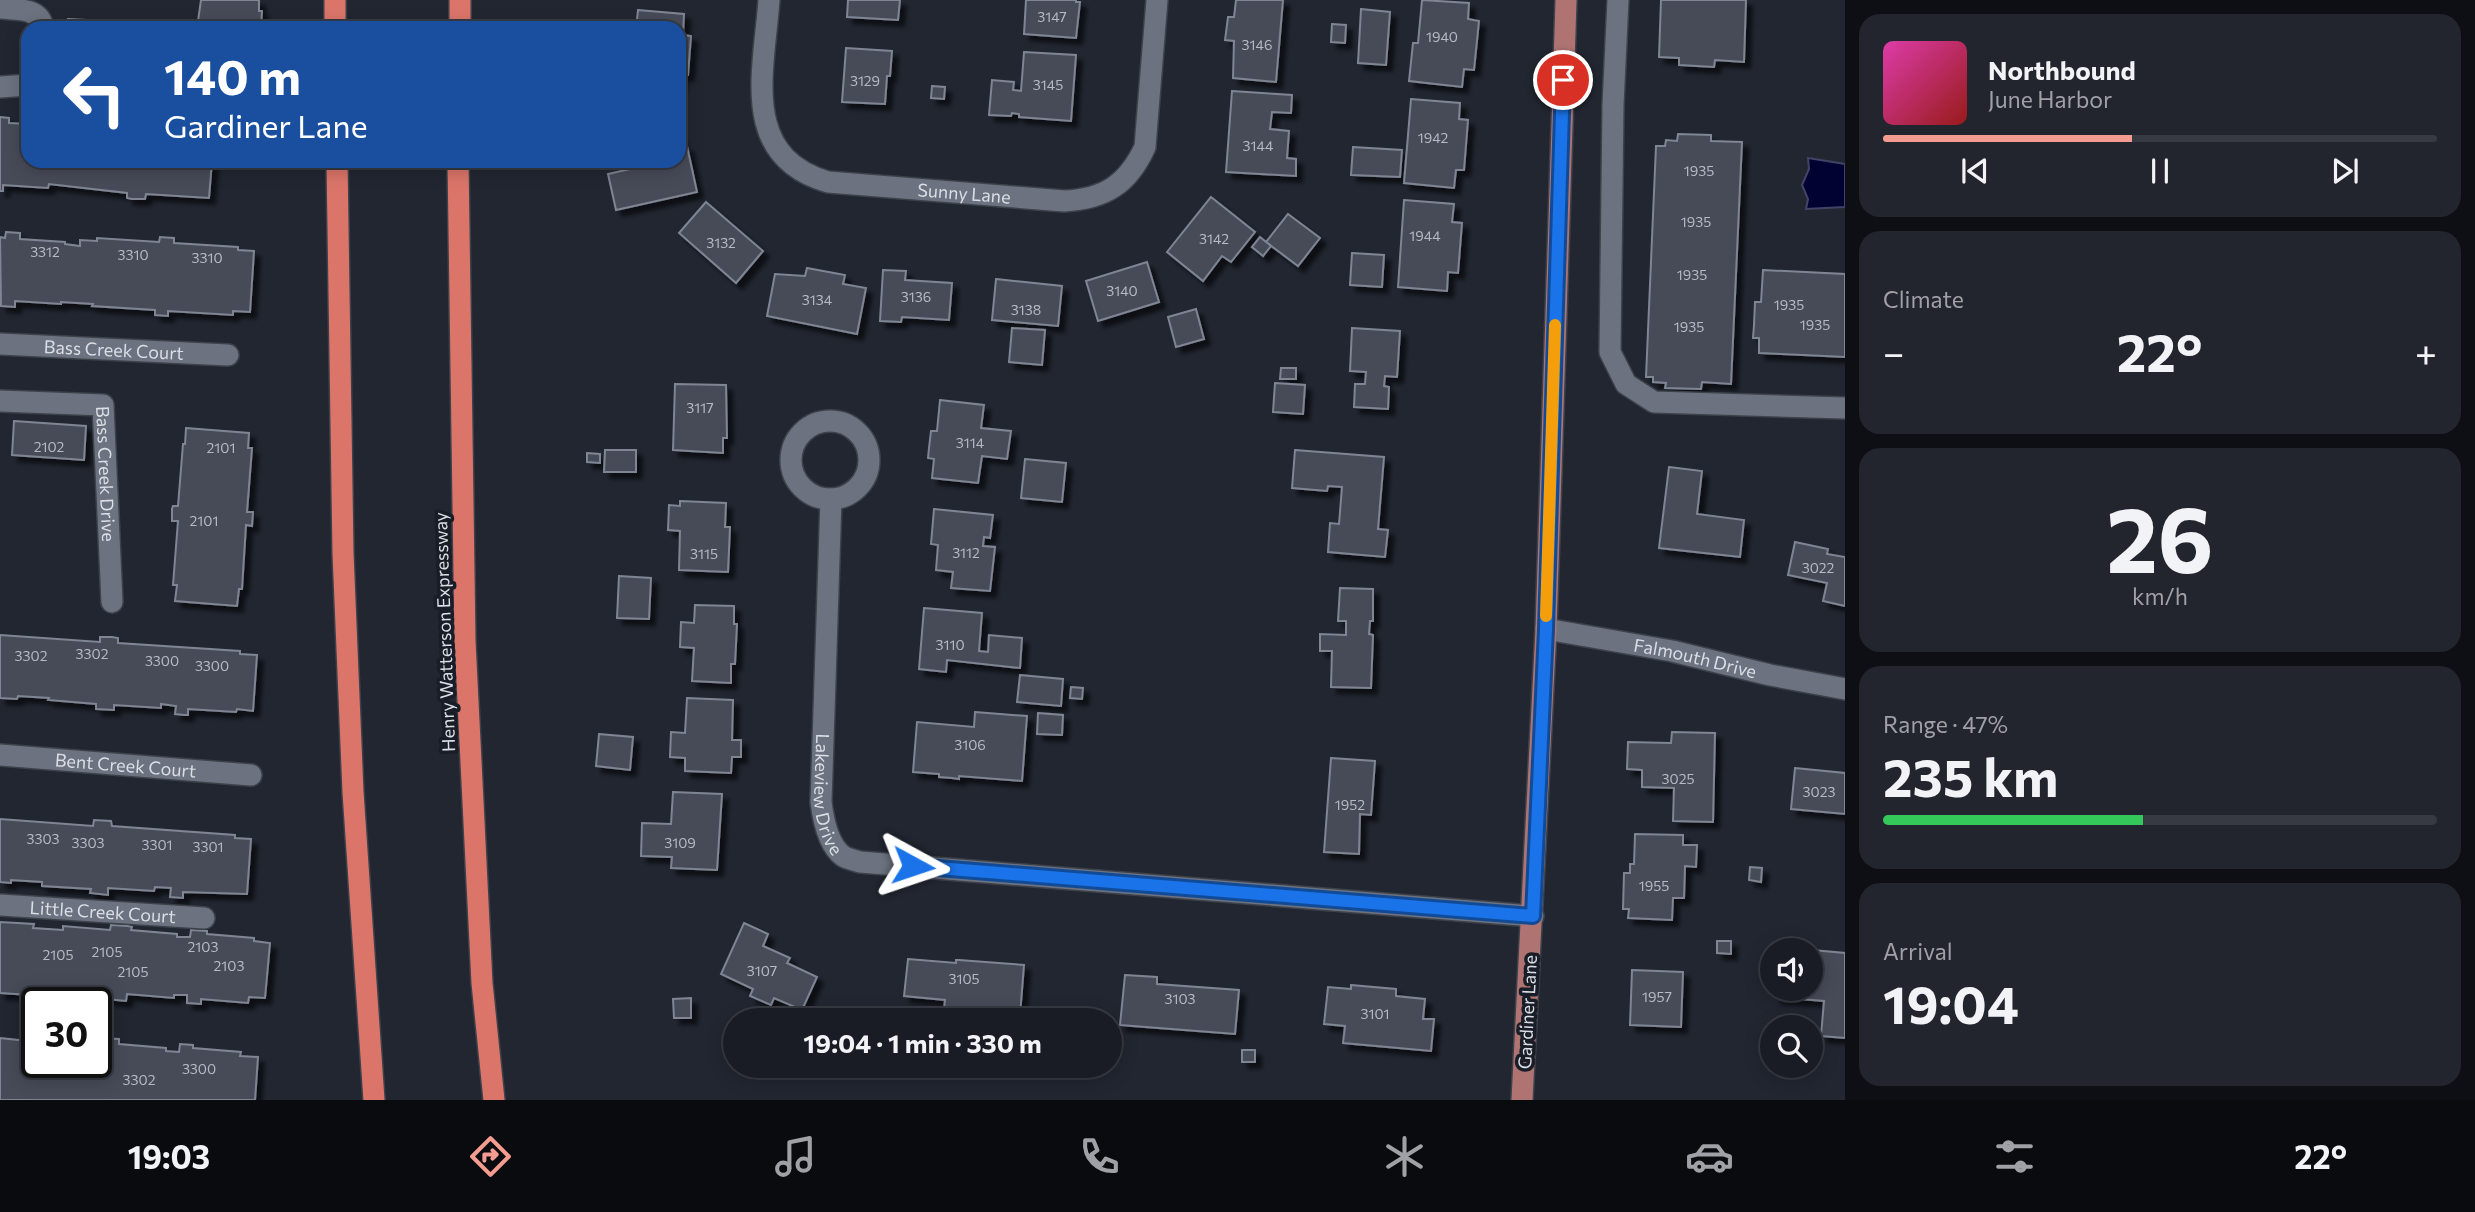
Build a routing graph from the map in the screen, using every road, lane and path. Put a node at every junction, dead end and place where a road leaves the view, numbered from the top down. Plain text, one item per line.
1 (335, 0) edge
2 (460, 0) edge
3 (769, 0) edge
4 (1157, 0) edge
5 (1566, 0) edge
6 (1618, 0) edge
7 (0, 8) edge
8 (41, 21) edge
9 (335, 21) edge
10 (460, 21) edge
11 (21, 86) edge
12 (0, 87) edge
13 (337, 168) edge
14 (458, 168) edge
15 (0, 344) edge
16 (228, 355) dead end
17 (0, 401) edge
18 (1845, 408) edge
19 (831, 499) dead end
20 (112, 602) dead end
21 (1546, 629) junction
22 (1845, 689) edge
23 (0, 755) edge
24 (251, 775) dead end
25 (0, 905) edge
26 (1533, 916) junction
27 (204, 918) dead end
28 (374, 1100) edge
29 (494, 1100) edge
30 (1522, 1100) edge

1 - 9 highway
2 - 10 highway
3 - 4 street, Sunny Lane
5 - 21 main road, Gardiner Lane
6 - 18 street
7 - 8 street
11 - 12 street
13 - 28 highway
14 - 29 highway, Henry Watterson Expressway
15 - 16 street, Bass Creek Court
17 - 20 street, Bass Creek Drive
19 - 26 street, Lakeview Drive
21 - 22 street, Falmouth Drive
21 - 26 main road, Gardiner Lane
23 - 24 street, Bent Creek Court
25 - 27 street, Little Creek Court
26 - 30 main road, Gardiner Lane

